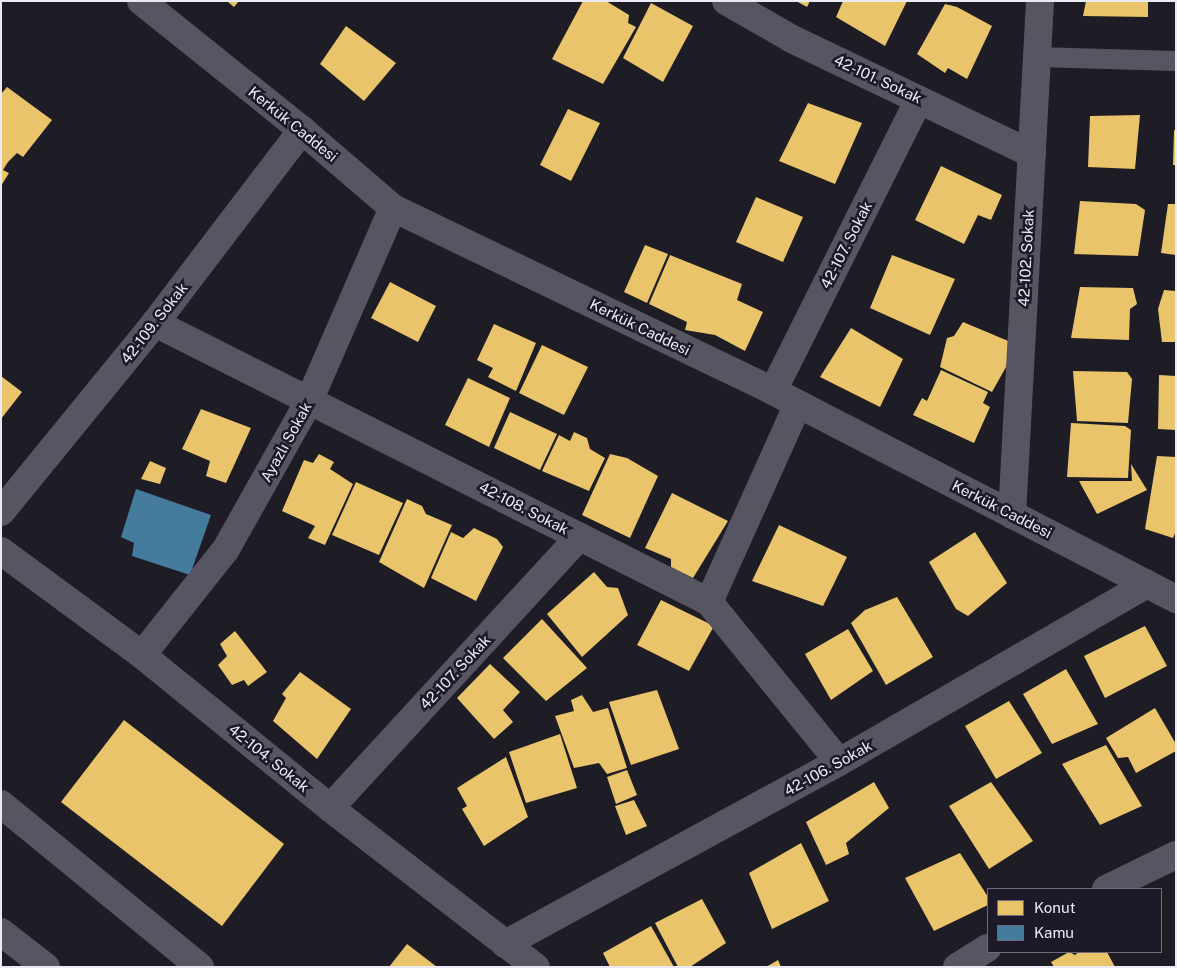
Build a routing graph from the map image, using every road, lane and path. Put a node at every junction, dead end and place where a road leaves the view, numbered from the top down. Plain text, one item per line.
1 (140, 1) edge
2 (726, 1) edge
3 (1040, 1) edge
4 (1037, 57) junction
5 (1176, 61) edge
6 (919, 99) junction
7 (302, 130) junction
8 (1032, 154) junction
9 (393, 208) junction
10 (155, 323) junction
11 (773, 391) junction
12 (309, 401) junction
13 (798, 404) junction
14 (1, 512) edge
15 (1012, 515) junction
16 (580, 536) junction
17 (1, 551) edge
18 (1147, 584) junction
19 (1176, 599) edge
20 (709, 602) junction
21 (142, 655) junction
22 (838, 762) junction
23 (1, 804) edge
24 (330, 808) junction
25 (1176, 855) edge
26 (1108, 888) edge
27 (1, 932) edge
28 (505, 944) junction
29 (987, 949) edge
30 (46, 967) edge
31 (200, 967) edge
32 (536, 967) edge
33 (957, 967) edge

1 - 7 street, Kerkük Caddesi
2 - 6 street, 42-101. Sokak
3 - 4 street, 42-102. Sokak
4 - 5 lane
4 - 8 street, 42-102. Sokak
6 - 8 street, 42-101. Sokak
6 - 11 street, 42-107. Sokak
7 - 9 street, Kerkük Caddesi
7 - 10 street, 42-109. Sokak
8 - 15 street, 42-102. Sokak
9 - 11 street, Kerkük Caddesi
9 - 12 street, Ayazlı Sokak
10 - 12 street, 42-108. Sokak
10 - 14 street, 42-109. Sokak
11 - 13 street, Kerkük Caddesi
12 - 16 street, 42-108. Sokak
12 - 21 street, Ayazlı Sokak
13 - 15 street, Kerkük Caddesi
13 - 20 street
15 - 18 street, Kerkük Caddesi
16 - 20 street, 42-108. Sokak
16 - 24 street, 42-107. Sokak
17 - 21 street, 42-104. Sokak
18 - 19 street, Kerkük Caddesi
18 - 22 street, 42-106. Sokak
20 - 22 street, 42-108. Sokak
21 - 24 street, 42-104. Sokak
22 - 28 street, 42-106. Sokak
23 - 31 street
24 - 28 street, 42-104. Sokak
25 - 26 street
27 - 30 street
28 - 32 street, 42-104. Sokak
29 - 33 street

